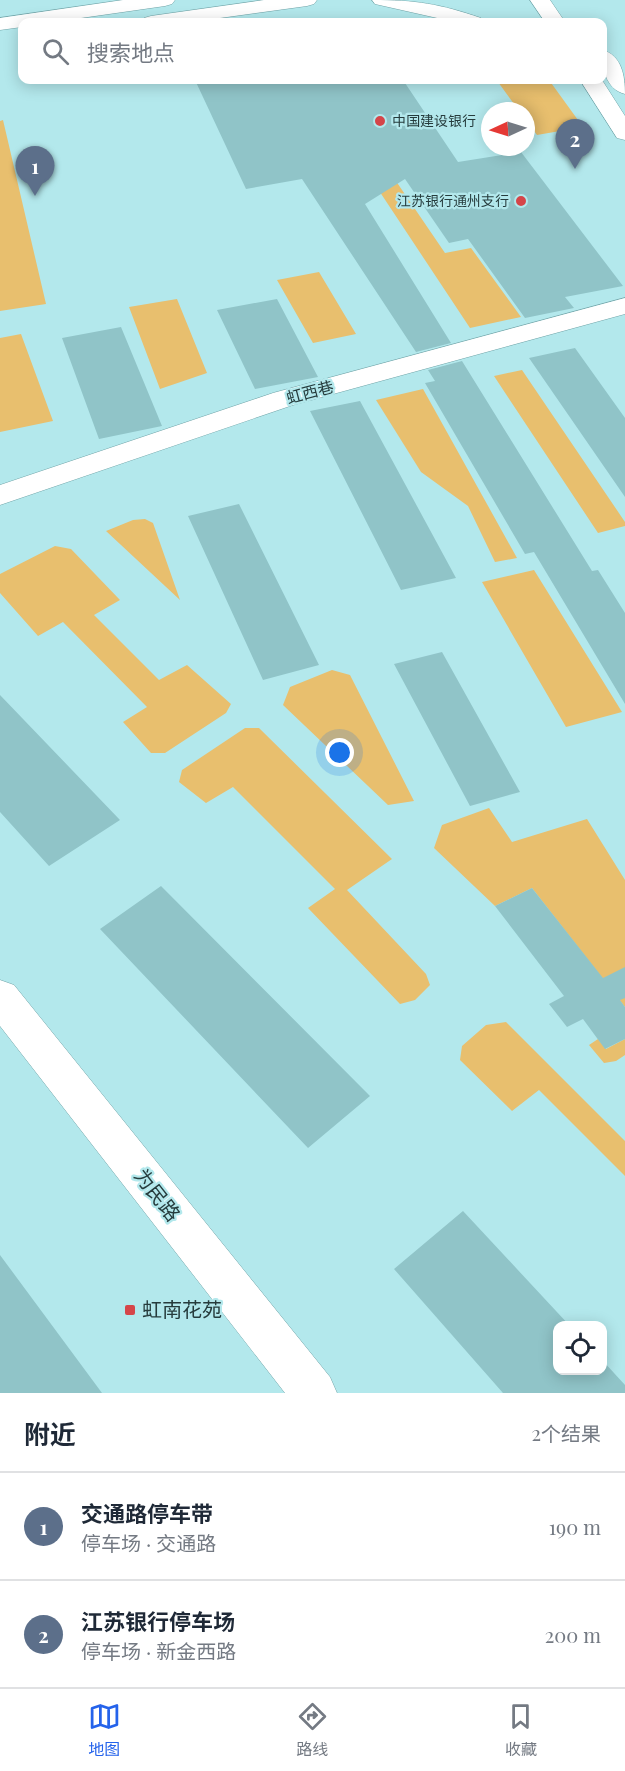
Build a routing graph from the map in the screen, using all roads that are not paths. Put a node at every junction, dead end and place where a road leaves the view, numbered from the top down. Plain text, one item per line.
1 (165, 0) edge
2 (307, 0) edge
3 (382, 0) edge
4 (540, 0) edge
5 (41, 18) edge
6 (179, 18) edge
7 (462, 18) edge
8 (552, 18) edge
9 (18, 21) edge
10 (0, 24) edge
11 (18, 42) edge
12 (0, 44) edge
13 (607, 62) edge
14 (594, 84) edge
15 (625, 87) edge
16 (625, 133) edge
17 (625, 306) edge
18 (0, 495) edge
19 (0, 997) edge
20 (314, 1393) edge

1 - 5 street
2 - 6 street
3 - 7 street
4 - 8 street
9 - 10 street
11 - 12 street
13 - 15 street
14 - 16 street
17 - 18 street, 虹西巷
19 - 20 street, 为民路

